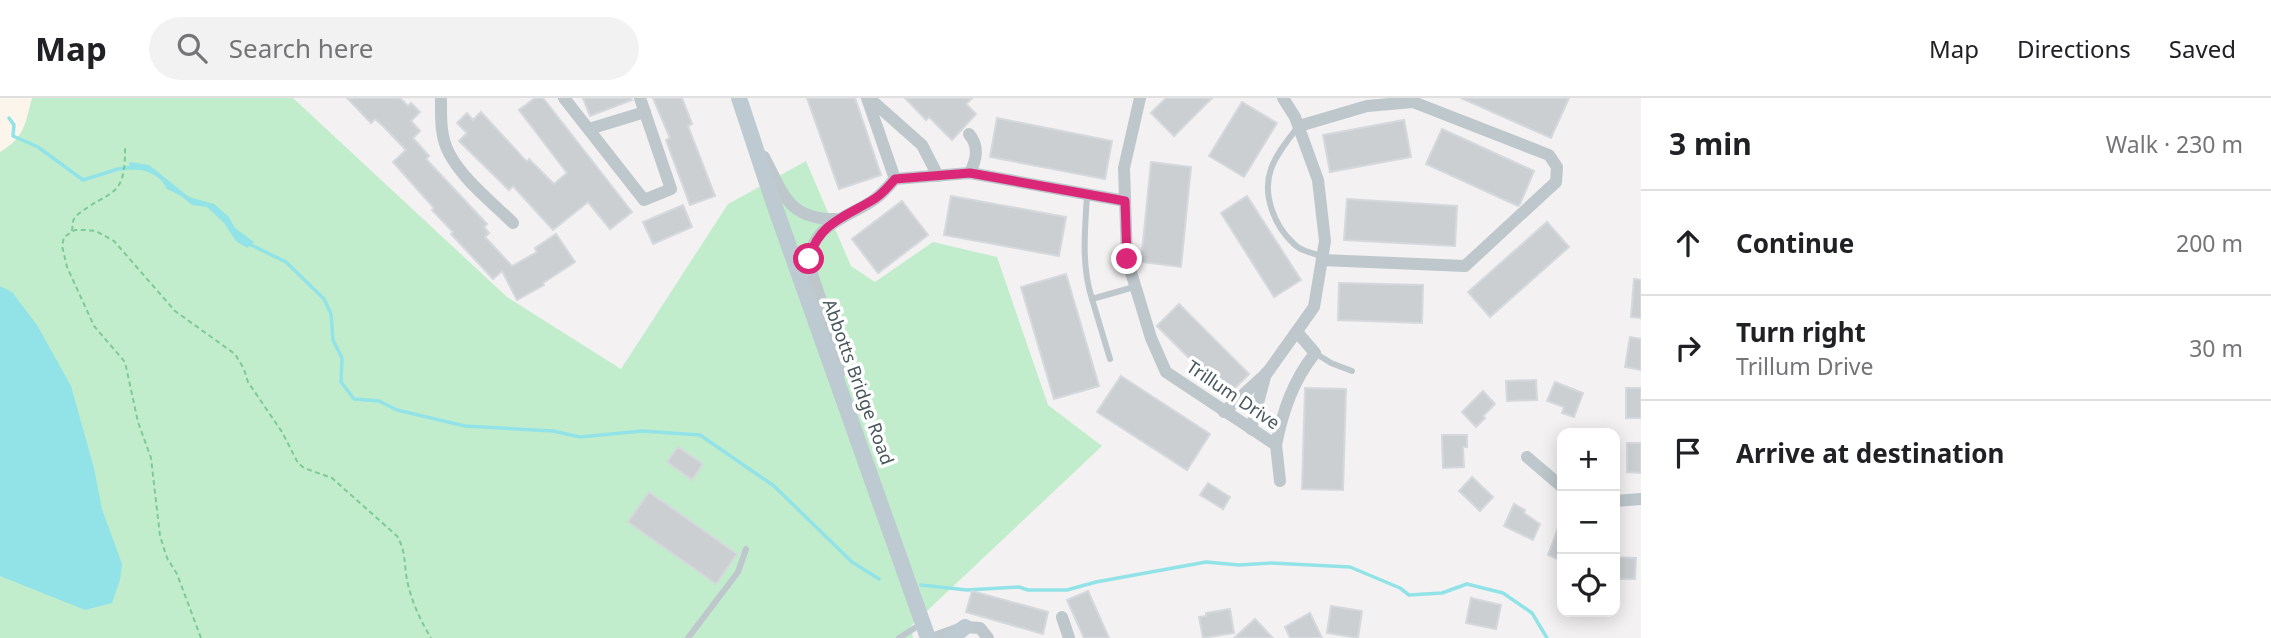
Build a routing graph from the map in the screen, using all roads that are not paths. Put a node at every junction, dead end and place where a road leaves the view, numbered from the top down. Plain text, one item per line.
1 (441, 98) edge
2 (564, 98) edge
3 (640, 98) edge
4 (739, 98) edge
5 (868, 98) edge
6 (1147, 98) edge
7 (1283, 98) edge
8 (1414, 100) edge
9 (1139, 103) edge
10 (645, 112) junction
11 (1298, 126) junction
12 (589, 130) junction
13 (970, 134) dead end
14 (754, 142) junction
15 (970, 173) junction
16 (938, 176) junction
17 (895, 179) junction
18 (1087, 194) junction
19 (1125, 201) junction
20 (836, 219) junction
21 (513, 223) dead end
22 (1322, 258) junction
23 (1134, 287) junction
24 (1093, 299) junction
25 (1297, 332) junction
26 (1315, 353) junction
27 (1110, 359) dead end
28 (1352, 371) dead end
29 (1266, 373) junction
30 (841, 388) junction
31 (1224, 412) junction
32 (1251, 429) junction
33 (1276, 445) junction
34 (1527, 457) dead end
35 (1280, 481) dead end
36 (1557, 483) edge
37 (1641, 499) edge
38 (1620, 501) edge
39 (747, 549) dead end
40 (1062, 617) dead end
41 (965, 627) junction
42 (925, 630) edge
43 (688, 638) edge
44 (899, 638) edge
45 (934, 638) edge
46 (951, 638) edge
47 (988, 638) edge
48 (1069, 638) edge

1 - 21 street
2 - 12 street
3 - 10 street
4 - 14 main road, Abbotts Bridge Road
5 - 16 street
5 - 17 street
6 - 9 street
7 - 11 street
8 - 11 street
8 - 22 street
9 - 19 street, Trillum Drive
10 - 12 street
10 - 12 street
11 - 22 street
11 - 22 lane
13 - 15 street
14 - 20 street
14 - 30 main road, Abbotts Bridge Road
15 - 16 street
15 - 18 street
16 - 17 street
17 - 20 street
18 - 19 street
18 - 24 lane
19 - 23 street, Trillum Drive
20 - 30 street
22 - 25 street
23 - 24 lane
23 - 31 street, Trillum Drive
24 - 27 lane
25 - 26 street
25 - 29 street
26 - 28 lane
26 - 33 street
29 - 31 street
29 - 32 street
30 - 42 main road, Abbotts Bridge Road
31 - 32 street, Trillum Drive
32 - 33 street, Trillum Drive
33 - 35 street, Trillum Drive
34 - 36 street
37 - 38 street
39 - 43 lane
40 - 48 street
41 - 42 street
41 - 45 street
41 - 46 main road
41 - 47 street
42 - 44 lane

